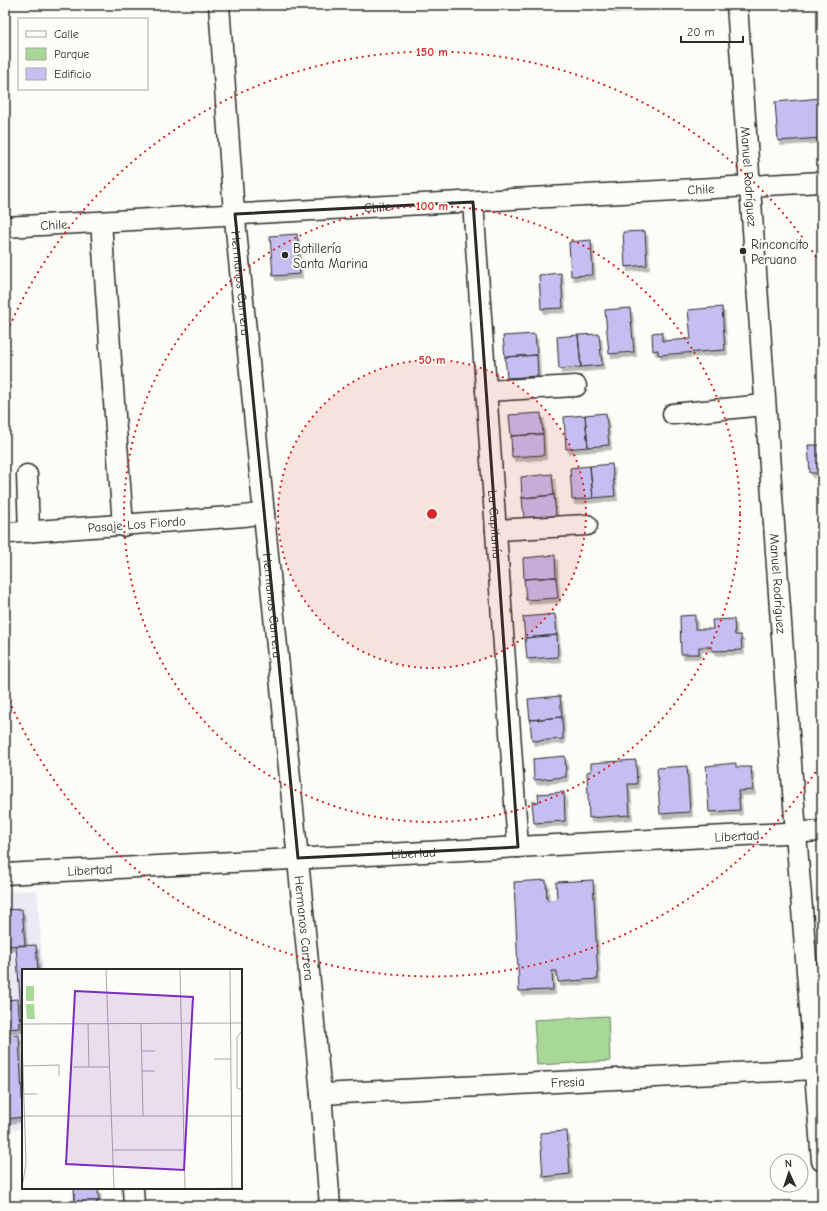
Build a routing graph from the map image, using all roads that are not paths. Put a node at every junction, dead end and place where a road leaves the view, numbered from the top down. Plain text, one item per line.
1 (219, 5) edge
2 (737, 5) edge
3 (822, 182) edge
4 (749, 187) junction
5 (473, 202) junction
6 (235, 214) junction
7 (101, 222) junction
8 (5, 227) edge
9 (576, 386) dead end
10 (486, 391) junction
11 (764, 405) junction
12 (673, 414) dead end
13 (27, 475) dead end
14 (264, 513) junction
15 (587, 525) dead end
16 (123, 526) junction
17 (496, 530) junction
18 (29, 532) junction
19 (9, 533) dead end
20 (822, 831) edge
21 (796, 833) junction
22 (518, 847) junction
23 (298, 858) junction
24 (5, 874) edge
25 (815, 1069) junction
26 (321, 1094) junction
27 (822, 1161) edge
28 (133, 1189) edge
29 (134, 1206) edge
30 (330, 1206) edge

1 - 6 street, Hermanos Carrera
2 - 4 street, Manuel Rodríguez
3 - 4 street, Chile
4 - 5 street, Chile
4 - 11 street, Manuel Rodríguez
5 - 6 street, Chile
5 - 10 street, La Capitanía
6 - 7 street, Chile
6 - 14 street, Hermanos Carrera
7 - 8 street, Chile
7 - 16 street
9 - 10 street
10 - 17 street, La Capitanía
11 - 12 street
11 - 21 street, Manuel Rodríguez
13 - 18 street
14 - 16 street, Pasaje Los Fiordo
14 - 23 street, Hermanos Carrera
15 - 17 street
16 - 18 street, Pasaje Los Fiordo
17 - 22 street, La Capitanía
18 - 19 street, Pasaje Los Fiordo
20 - 21 street, Libertad
21 - 22 street, Libertad
21 - 25 street, Manuel Rodríguez
22 - 23 street, Libertad
23 - 24 street, Libertad
23 - 26 street, Hermanos Carrera
25 - 26 street, Fresia
25 - 27 street, Manuel Rodríguez
26 - 30 street, Hermanos Carrera
28 - 29 street

